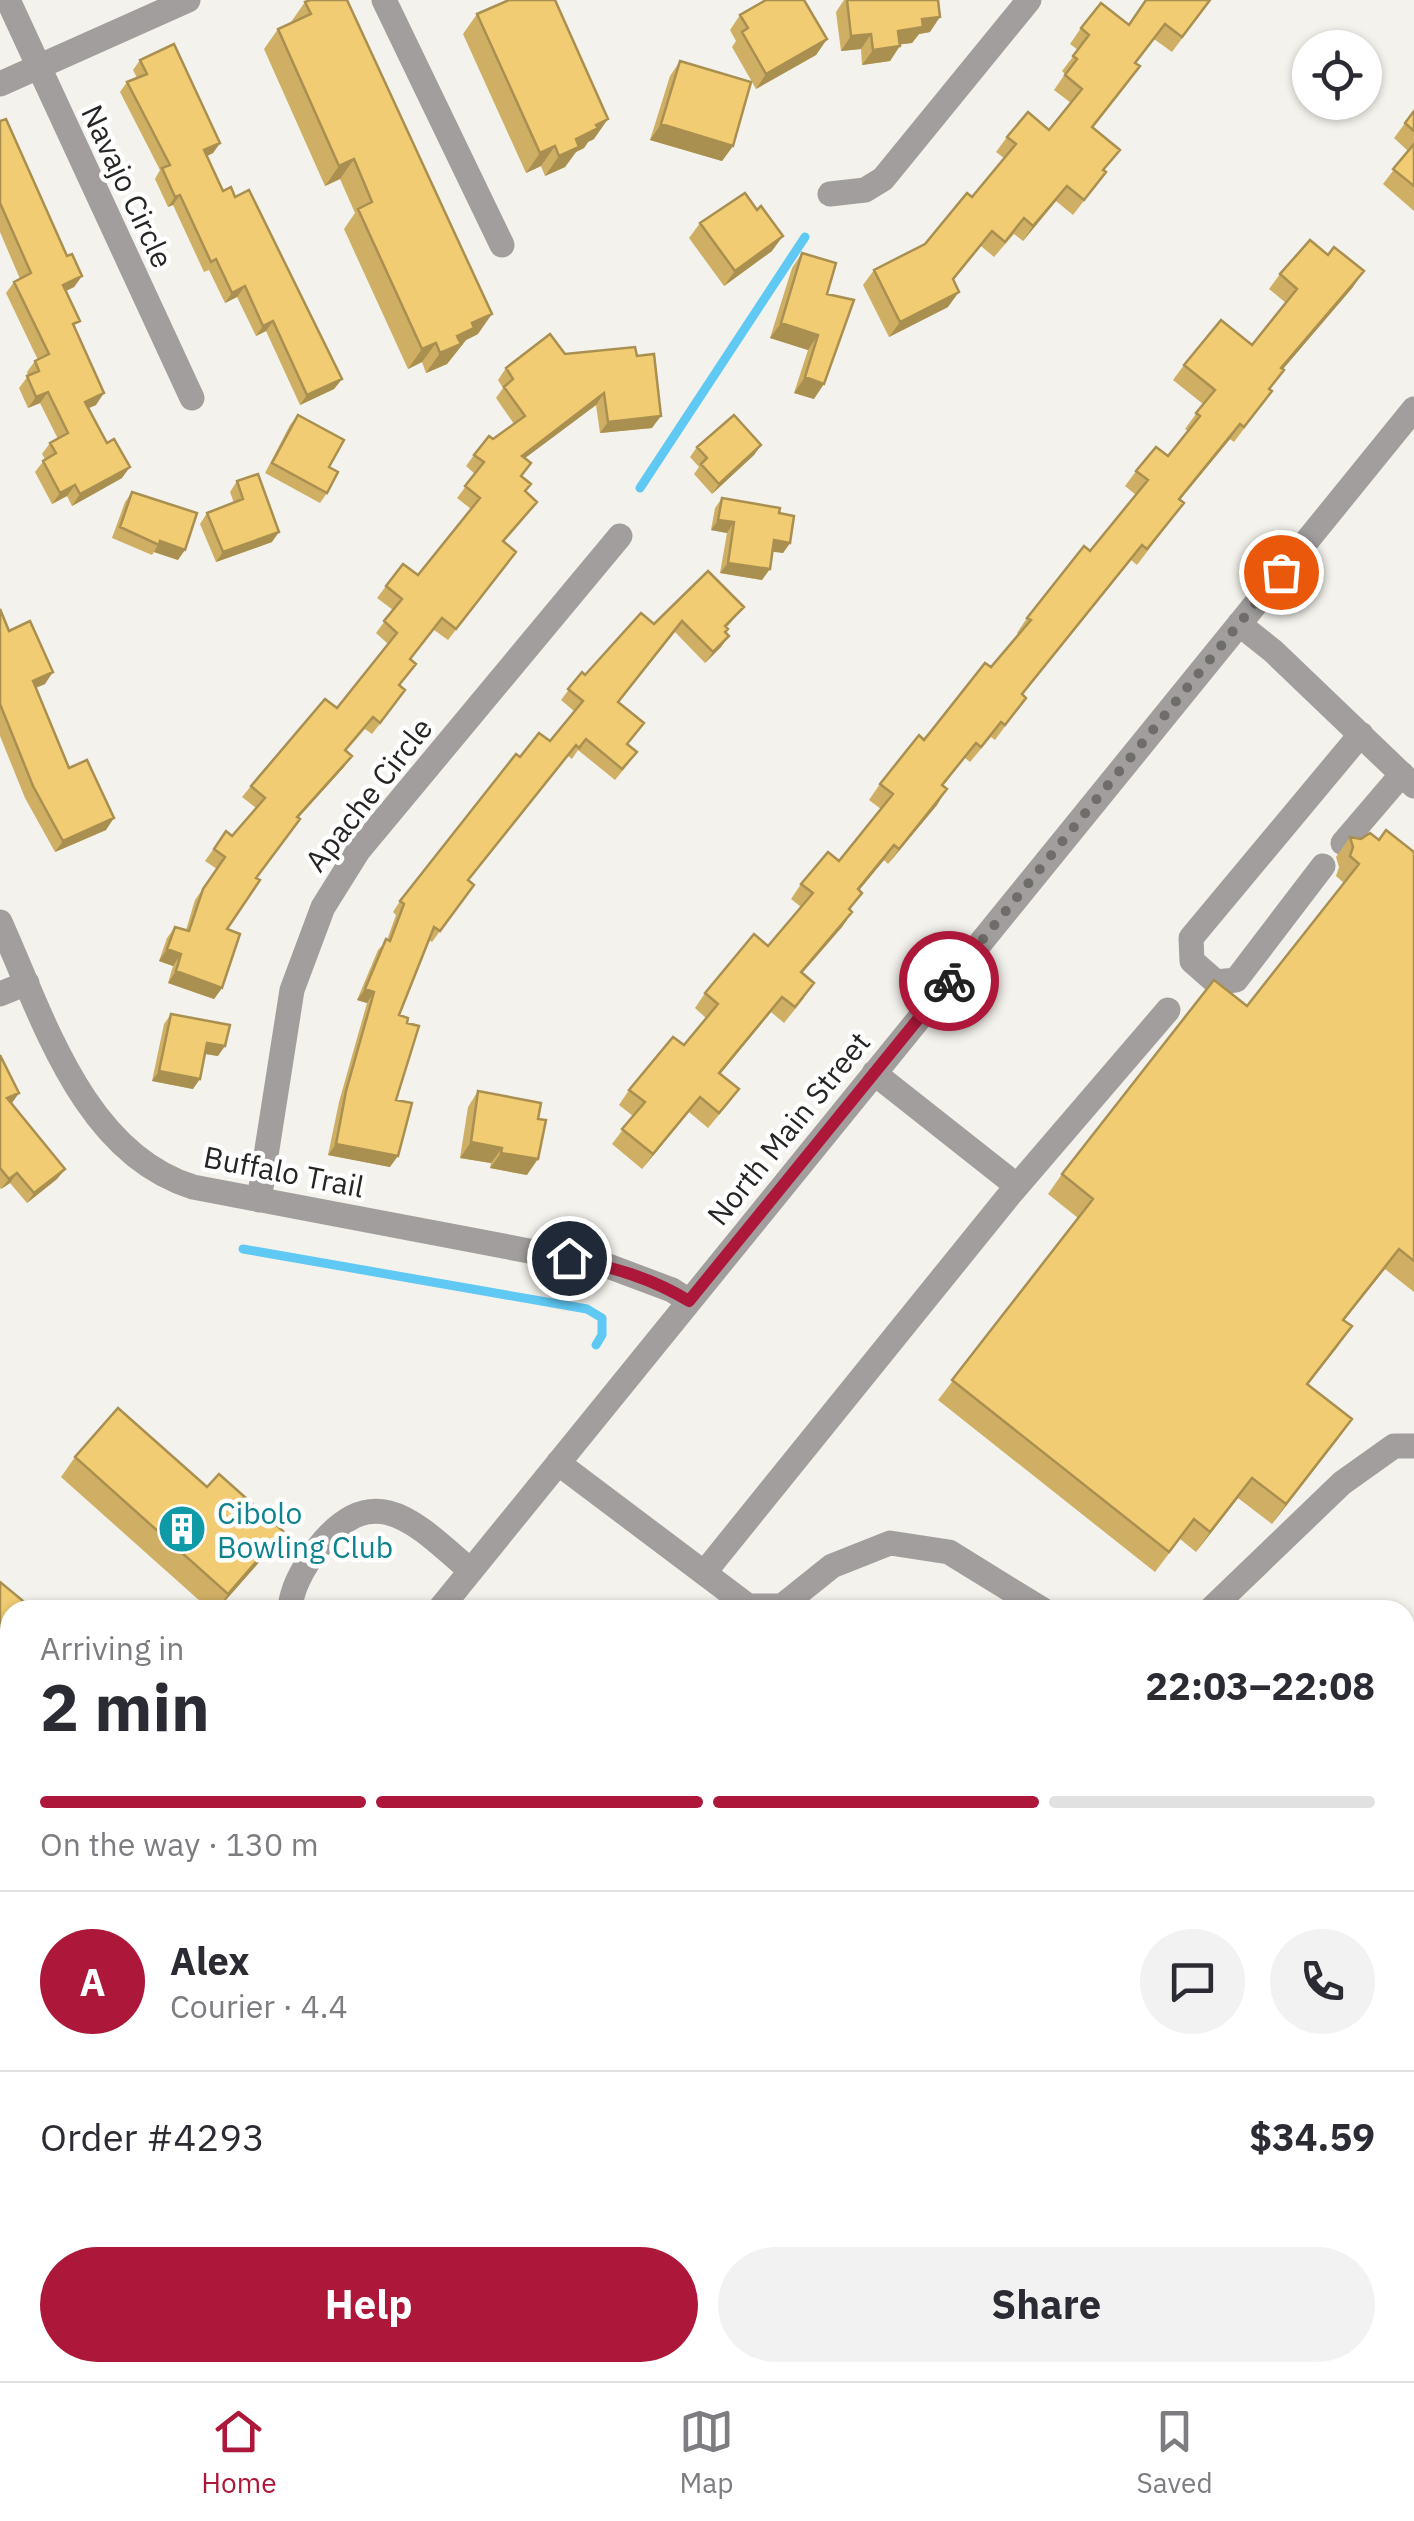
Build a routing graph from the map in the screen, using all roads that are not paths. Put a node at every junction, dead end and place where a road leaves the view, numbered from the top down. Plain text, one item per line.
1 (8, 0) edge
2 (188, 0) edge
3 (384, 0) edge
4 (1029, 0) edge
5 (37, 67) junction
6 (0, 84) edge
7 (830, 194) dead end
8 (502, 245) dead end
9 (192, 398) dead end
10 (1414, 408) edge
11 (620, 536) dead end
12 (1238, 624) junction
13 (1361, 734) junction
14 (1408, 780) edge
15 (1343, 842) dead end
16 (1323, 866) dead end
17 (0, 922) edge
18 (27, 983) junction
19 (0, 994) edge
20 (1168, 1010) dead end
21 (874, 1074) junction
22 (1018, 1186) junction
23 (258, 1200) junction
24 (689, 1301) junction
25 (1414, 1446) edge
26 (558, 1463) junction
27 (471, 1571) junction
28 (704, 1573) junction
29 (293, 1600) edge
30 (448, 1600) edge
31 (740, 1600) edge
32 (790, 1600) edge
33 (1027, 1600) edge
34 (1220, 1600) edge

1 - 5 street, Navajo Circle
2 - 5 street
3 - 8 street
4 - 7 street
5 - 6 street
5 - 9 street, Navajo Circle
10 - 12 street, North Main Street
11 - 23 street, Apache Circle
12 - 13 street
12 - 21 street, North Main Street
13 - 14 street
13 - 16 street
14 - 15 street
17 - 18 street, Buffalo Trail
18 - 19 street
18 - 23 street, Buffalo Trail
20 - 22 street
21 - 22 street
21 - 24 street, North Main Street
22 - 28 street
23 - 24 street, Buffalo Trail
24 - 26 street, North Main Street
25 - 34 street
26 - 27 street, North Main Street
26 - 28 street
27 - 29 street
27 - 30 street, North Main Street
28 - 31 street
32 - 33 street

